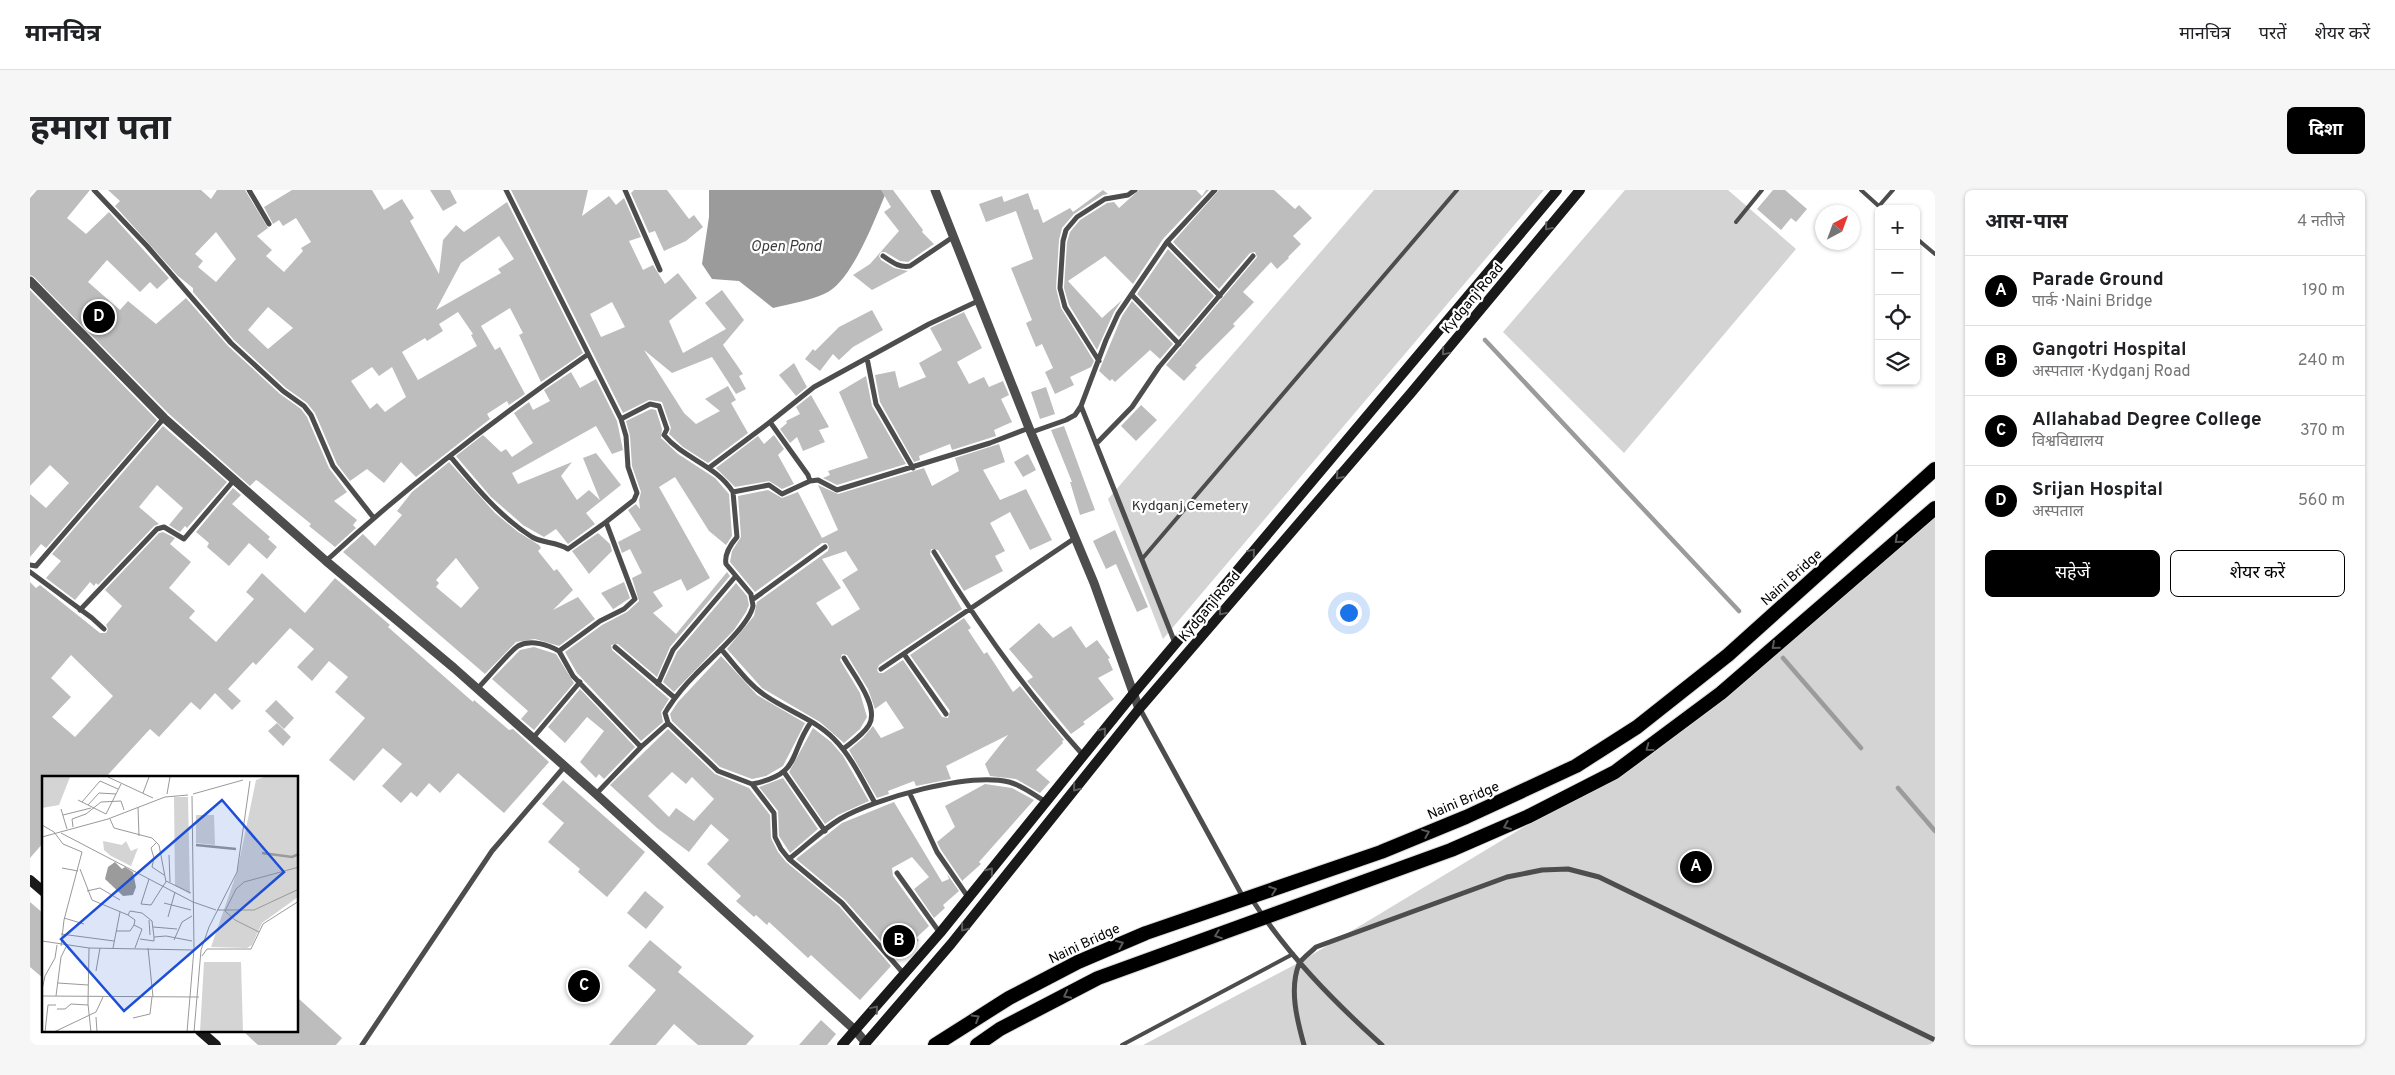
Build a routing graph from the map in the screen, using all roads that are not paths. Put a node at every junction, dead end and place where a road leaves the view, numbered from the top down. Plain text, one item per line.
1 (94, 190) edge
2 (249, 190) edge
3 (506, 190) edge
4 (625, 190) edge
5 (935, 190) edge
6 (1135, 190) edge
7 (1215, 190) edge
8 (1456, 190) edge
9 (1557, 190) edge
10 (1580, 190) edge
11 (1762, 190) edge
12 (1860, 190) edge
13 (1893, 190) edge
14 (1879, 205) edge
15 (1882, 205) edge
16 (1736, 222) dead end
17 (270, 224) dead end
18 (953, 237) junction
19 (1920, 241) edge
20 (1167, 242) junction
21 (1935, 254) edge
22 (883, 256) dead end
23 (1253, 256) dead end
24 (660, 270) dead end
25 (30, 281) edge
26 (1132, 295) junction
27 (1220, 296) junction
28 (978, 301) junction
29 (1179, 344) junction
30 (587, 355) junction
31 (867, 358) junction
32 (1099, 360) junction
33 (1081, 406) junction
34 (164, 418) junction
35 (621, 419) junction
36 (770, 422) junction
37 (1030, 430) junction
38 (1096, 444) junction
39 (450, 456) junction
40 (710, 467) junction
41 (913, 468) junction
42 (1935, 469) edge
43 (235, 479) junction
44 (810, 481) junction
45 (733, 492) junction
46 (1935, 508) edge
47 (373, 517) junction
48 (606, 522) junction
49 (1075, 538) junction
50 (825, 547) dead end
51 (934, 552) dead end
52 (1142, 559) junction
53 (326, 560) junction
54 (30, 565) edge
55 (30, 572) edge
56 (735, 577) junction
57 (752, 600) junction
58 (80, 610) junction
59 (970, 610) junction
60 (104, 629) dead end
61 (1175, 643) junction
62 (615, 647) dead end
63 (722, 649) junction
64 (560, 651) junction
65 (904, 654) junction
66 (844, 658) dead end
67 (881, 669) dead end
68 (580, 682) junction
69 (658, 684) junction
70 (477, 689) junction
71 (1134, 692) junction
72 (675, 698) junction
73 (1140, 709) junction
74 (946, 714) dead end
75 (811, 722) junction
76 (668, 723) junction
77 (533, 738) junction
78 (641, 747) junction
79 (843, 749) junction
80 (1084, 755) junction
81 (564, 766) junction
82 (784, 772) junction
83 (752, 784) junction
84 (596, 794) junction
85 (910, 794) junction
86 (1046, 802) junction
87 (875, 803) junction
88 (824, 830) junction
89 (789, 859) junction
90 (897, 873) dead end
91 (30, 880) edge
92 (42, 890) edge
93 (968, 898) junction
94 (1248, 899) junction
95 (1264, 918) junction
96 (940, 933) junction
97 (1293, 954) junction
98 (1300, 962) junction
99 (905, 974) junction
100 (201, 1032) edge
101 (856, 1032) junction
102 (1935, 1040) edge
103 (865, 1044) edge
104 (216, 1045) edge
105 (362, 1045) edge
106 (842, 1045) edge
107 (935, 1045) edge
108 (978, 1045) edge
109 (1122, 1045) edge
110 (1304, 1045) edge
111 (1382, 1045) edge

1 - 47 street
2 - 17 street
3 - 30 street
4 - 24 street
5 - 18 street
6 - 32 street
7 - 20 street
8 - 52 lane
61 -> 9 main road, Kydganj Road
10 -> 73 main road, Kydganj Road
11 - 16 lane
12 - 14 lane
13 - 15 lane
18 - 22 street
18 - 28 street
19 - 21 lane
20 - 26 street
20 - 27 street
23 - 27 street
25 - 34 street
26 - 29 street
26 - 32 street
27 - 29 street
28 - 31 street
28 - 37 street
29 - 38 street
30 - 35 street
30 - 39 street
31 - 36 street
31 - 41 street
32 - 33 street
33 - 37 street
33 - 38 street
34 - 43 street
34 - 54 street
35 - 40 street
35 - 48 street
36 - 40 street
36 - 44 street
37 - 41 street
37 - 49 street
38 - 52 street
39 - 47 street
39 - 48 street
40 - 45 street
41 - 44 street
94 -> 42 highway, Naini Bridge
43 - 53 street
43 - 58 street
44 - 45 street
45 - 56 street
46 -> 95 highway
47 - 53 street
48 - 64 street
49 - 59 street
49 - 71 street
50 - 57 street
51 - 59 street
52 - 61 street
53 - 70 street
55 - 58 street
56 - 57 street
56 - 69 street
57 - 63 street
58 - 60 street
59 - 65 street
59 - 80 street
61 - 71 main road, Kydganj Road
62 - 69 street
63 - 72 street
63 - 75 street
64 - 68 street
64 - 70 street
65 - 67 street
65 - 74 street
66 - 79 street
68 - 77 street
68 - 78 street
69 - 72 street
70 - 77 street
71 - 73 street
80 -> 71 main road, Kydganj Road
72 - 76 street
73 - 94 street
73 -> 103 main road, Kydganj Road
75 - 79 street
75 - 82 street
76 - 78 street
76 - 83 street
77 - 81 street
78 - 84 street
79 - 87 street
80 - 86 main road, Kydganj Road
81 - 84 street
81 - 105 street
82 - 83 street
82 - 88 street
83 - 89 street
84 - 101 street
85 - 86 street
85 - 87 street
85 - 93 street
93 -> 86 main road, Kydganj Road
87 - 88 street
88 - 89 street
89 - 99 street
90 - 96 street
91 - 92 main road
93 - 96 main road, Kydganj Road
94 - 95 street
107 -> 94 highway, Naini Bridge
95 - 97 street
95 -> 108 highway
96 - 99 main road, Kydganj Road
97 - 98 street
97 - 109 lane
98 - 102 street
98 - 110 street
98 - 111 street
101 -> 99 main road, Kydganj Road
100 - 104 main road
101 - 103 street
101 - 106 main road, Kydganj Road

